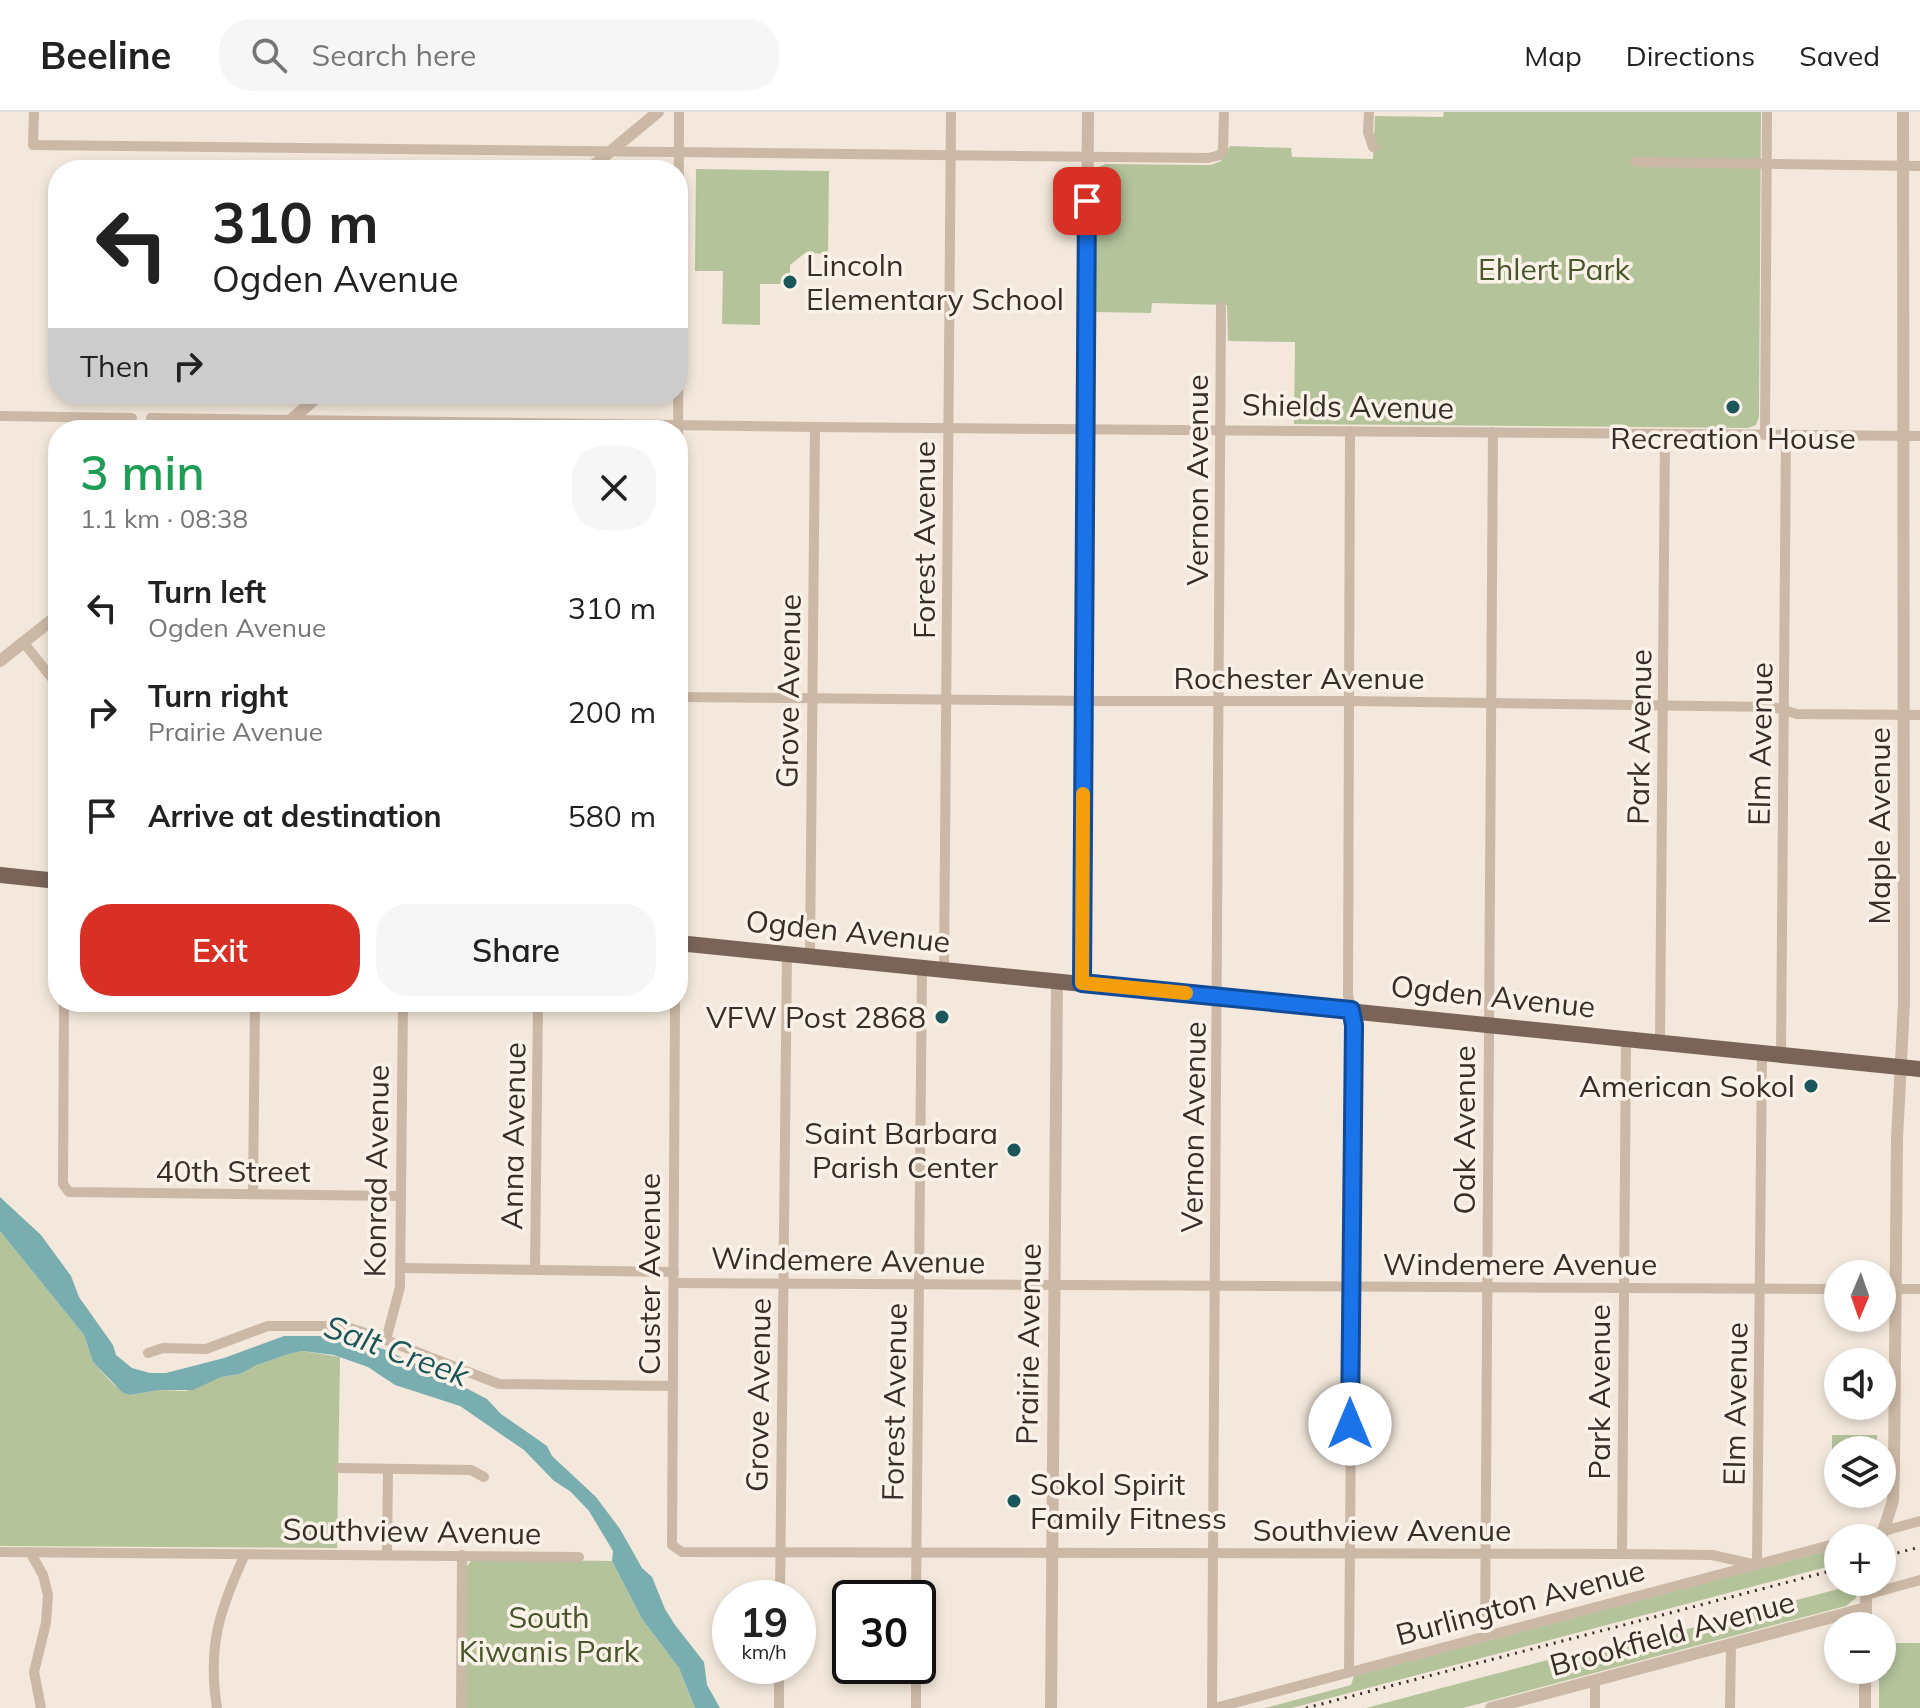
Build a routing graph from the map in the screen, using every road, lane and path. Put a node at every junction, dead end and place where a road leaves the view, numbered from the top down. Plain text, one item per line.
1 (34, 112) edge
2 (658, 112) edge
3 (679, 112) edge
4 (951, 112) edge
5 (1088, 112) edge
6 (1224, 112) edge
7 (1369, 112) edge
8 (1767, 112) edge
9 (1903, 112) edge
10 (1373, 147) dead end
11 (610, 152) junction
12 (680, 154) junction
13 (951, 155) junction
14 (1087, 157) junction
15 (600, 160) edge
16 (680, 160) edge
17 (1636, 162) dead end
18 (1767, 165) junction
19 (1903, 166) junction
20 (1920, 166) edge
21 (1221, 307) dead end
22 (309, 404) edge
23 (0, 416) edge
24 (132, 418) dead end
25 (151, 418) dead end
26 (291, 419) junction
27 (308, 420) edge
28 (688, 425) edge
29 (815, 427) junction
30 (949, 427) junction
31 (1086, 429) junction
32 (1222, 429) junction
33 (1350, 431) junction
34 (1493, 432) junction
35 (1665, 434) junction
36 (1765, 435) junction
37 (1786, 435) junction
38 (1905, 436) junction
39 (1920, 436) edge
40 (48, 623) edge
41 (24, 643) junction
42 (0, 661) edge
43 (48, 673) edge
44 (688, 697) edge
45 (811, 699) junction
46 (947, 700) junction
47 (1084, 701) junction
48 (1219, 701) junction
49 (1350, 701) junction
50 (1492, 702) junction
51 (1663, 706) junction
52 (1785, 711) junction
53 (1905, 715) junction
54 (1920, 715) edge
55 (0, 875) edge
56 (48, 880) edge
57 (688, 944) edge
58 (787, 952) junction
59 (810, 954) junction
60 (922, 966) junction
61 (944, 968) junction
62 (1057, 980) junction
63 (1082, 983) junction
64 (1219, 997) junction
65 (1351, 1010) junction
66 (64, 1012) edge
67 (255, 1012) edge
68 (403, 1012) edge
69 (538, 1012) edge
70 (675, 1012) edge
71 (1489, 1024) junction
72 (1626, 1038) junction
73 (1660, 1042) junction
74 (1762, 1052) junction
75 (1781, 1054) junction
76 (1900, 1067) junction
77 (1920, 1069) edge
78 (253, 1194) junction
79 (400, 1196) junction
80 (401, 1268) junction
81 (535, 1270) junction
82 (674, 1277) junction
83 (783, 1284) junction
84 (919, 1285) junction
85 (1054, 1286) junction
86 (1215, 1286) junction
87 (1351, 1287) junction
88 (1487, 1288) junction
89 (1896, 1288) joint
90 (1624, 1289) junction
91 (1761, 1289) junction
92 (1824, 1289) edge
93 (1920, 1289) edge
94 (1896, 1332) edge
95 (386, 1340) junction
96 (148, 1353) dead end
97 (673, 1386) junction
98 (340, 1468) dead end
99 (388, 1469) junction
100 (484, 1477) dead end
101 (1920, 1521) edge
102 (1886, 1524) edge
103 (1896, 1529) edge
104 (672, 1545) joint
105 (1824, 1547) edge
106 (0, 1552) edge
107 (30, 1552) junction
108 (780, 1553) junction
109 (1052, 1553) junction
110 (245, 1554) junction
111 (916, 1554) junction
112 (1213, 1554) junction
113 (1349, 1554) junction
114 (1486, 1554) junction
115 (1622, 1554) junction
116 (387, 1555) junction
117 (462, 1555) junction
118 (579, 1557) dead end
119 (1757, 1565) junction
120 (780, 1580) edge
121 (916, 1580) edge
122 (1920, 1580) edge
123 (1896, 1587) edge
124 (1863, 1596) edge
125 (1485, 1637) junction
126 (1731, 1645) junction
127 (1349, 1672) junction
128 (1595, 1680) junction
129 (779, 1684) edge
130 (916, 1684) edge
131 (1865, 1684) edge
132 (41, 1708) edge
133 (217, 1708) edge
134 (461, 1708) edge
135 (779, 1708) edge
136 (916, 1708) edge
137 (1051, 1708) edge
138 (1214, 1708) edge
139 (1491, 1708) edge
140 (1595, 1708) edge
141 (1730, 1708) edge
142 (1865, 1708) edge

1 - 11 street
2 - 11 street
3 - 12 street
4 - 13 street, Forest Avenue
5 - 14 street
6 - 14 street
7 - 10 street
8 - 18 street
9 - 19 street, Maple Avenue
11 - 12 street
11 - 15 street
12 - 13 street
12 - 16 street
13 - 14 street
13 - 30 street, Forest Avenue
14 - 31 street
17 - 18 street
18 - 19 street
18 - 36 street
19 - 20 street
19 - 38 street, Maple Avenue
21 - 32 street, Vernon Avenue
22 - 26 street
23 - 24 street
25 - 26 street, Shields Avenue
26 - 27 street, Shields Avenue
28 - 29 street, Shields Avenue
29 - 30 street, Shields Avenue
29 - 45 street, Grove Avenue
30 - 31 street, Shields Avenue
30 - 46 street, Forest Avenue
31 - 32 street, Shields Avenue
31 - 47 street
32 - 33 street, Shields Avenue
32 - 48 street, Vernon Avenue
33 - 34 street, Shields Avenue
33 - 49 street
34 - 35 street, Shields Avenue
34 - 50 street, Oak Avenue
35 - 36 street, Shields Avenue
35 - 51 street, Park Avenue
36 - 37 street, Shields Avenue
37 - 38 street, Shields Avenue
37 - 52 street, Elm Avenue
38 - 39 street, Shields Avenue
38 - 53 street, Maple Avenue
40 - 41 street
41 - 42 street
41 - 43 street
44 - 45 street, Rochester Avenue
45 - 46 street, Rochester Avenue
45 - 59 street, Grove Avenue
46 - 47 street, Rochester Avenue
46 - 61 street, Forest Avenue
47 - 48 street, Rochester Avenue
47 - 63 street
48 - 49 street, Rochester Avenue
48 - 64 street, Vernon Avenue
49 - 50 street, Rochester Avenue
49 - 65 street
50 - 51 street, Rochester Avenue
50 - 71 street, Oak Avenue
51 - 52 street, Rochester Avenue
51 - 73 street, Park Avenue
52 - 53 street, Rochester Avenue
52 - 75 street, Elm Avenue
53 - 54 street, Rochester Avenue
53 - 76 street, Maple Avenue
55 - 56 main road
57 - 58 main road, Ogden Avenue
58 - 59 main road, Ogden Avenue
58 - 83 street, Grove Avenue
59 - 60 main road, Ogden Avenue
60 - 61 main road, Ogden Avenue
60 - 84 street, Forest Avenue
61 - 62 main road, Ogden Avenue
62 - 63 main road, Ogden Avenue
62 - 85 street, Prairie Avenue
63 - 64 main road, Ogden Avenue
64 - 65 main road, Ogden Avenue
64 - 86 street, Vernon Avenue
65 - 71 main road, Ogden Avenue
65 - 87 street
66 - 78 street, 40th Street
67 - 78 street
68 - 79 street, Konrad Avenue
69 - 81 street, Anna Avenue
70 - 82 street, Custer Avenue
71 - 72 main road, Ogden Avenue
71 - 88 street, Oak Avenue
72 - 73 main road, Ogden Avenue
72 - 90 street, Park Avenue
73 - 74 main road, Ogden Avenue
74 - 75 main road, Ogden Avenue
74 - 91 street, Elm Avenue
75 - 76 main road, Ogden Avenue
76 - 77 main road, Ogden Avenue
76 - 89 street, Maple Avenue
78 - 79 street, 40th Street
79 - 80 street, Konrad Avenue
80 - 81 street
80 - 95 street, Konrad Avenue
81 - 82 street
82 - 83 street, Windemere Avenue
82 - 97 street, Custer Avenue
83 - 84 street, Windemere Avenue
83 - 108 street, Grove Avenue
84 - 85 street, Windemere Avenue
84 - 111 street, Forest Avenue
85 - 86 street, Windemere Avenue
85 - 109 street, Prairie Avenue
86 - 87 street, Windemere Avenue
86 - 112 street, Vernon Avenue
87 - 88 street, Windemere Avenue
87 - 113 street
88 - 90 street, Windemere Avenue
88 - 114 street, Oak Avenue
89 - 93 street
90 - 91 street, Windemere Avenue
90 - 115 street, Park Avenue
91 - 92 street, Windemere Avenue
91 - 119 street, Elm Avenue
94 - 102 street, Maple Avenue
95 - 96 street
95 - 97 street
97 - 104 street, Custer Avenue
98 - 99 street
99 - 100 street
99 - 116 street
101 - 103 street
104 - 108 street, Southview Avenue
105 - 119 street, Burlington Avenue
106 - 107 street, Southview Avenue
107 - 110 street, Southview Avenue
107 - 132 street
108 - 111 street, Southview Avenue
108 - 120 street, Grove Avenue
109 - 111 street, Southview Avenue
109 - 112 street, Southview Avenue
109 - 137 street, Prairie Avenue
110 - 116 street, Southview Avenue
110 - 133 street
111 - 121 street, Forest Avenue
112 - 113 street, Southview Avenue
112 - 138 street, Vernon Avenue
113 - 114 street, Southview Avenue
113 - 127 street
114 - 115 street, Southview Avenue
114 - 125 street, Oak Avenue
115 - 119 street, Southview Avenue
116 - 117 street, Southview Avenue
117 - 118 street, Southview Avenue
117 - 134 street
119 - 125 street, Burlington Avenue
122 - 123 street, Brookfield Avenue
124 - 126 street, Brookfield Avenue
125 - 127 street, Burlington Avenue
126 - 128 street, Brookfield Avenue
126 - 141 street
127 - 138 street, Burlington Avenue
128 - 139 street, Brookfield Avenue
128 - 140 street
129 - 135 street
130 - 136 street
131 - 142 street

